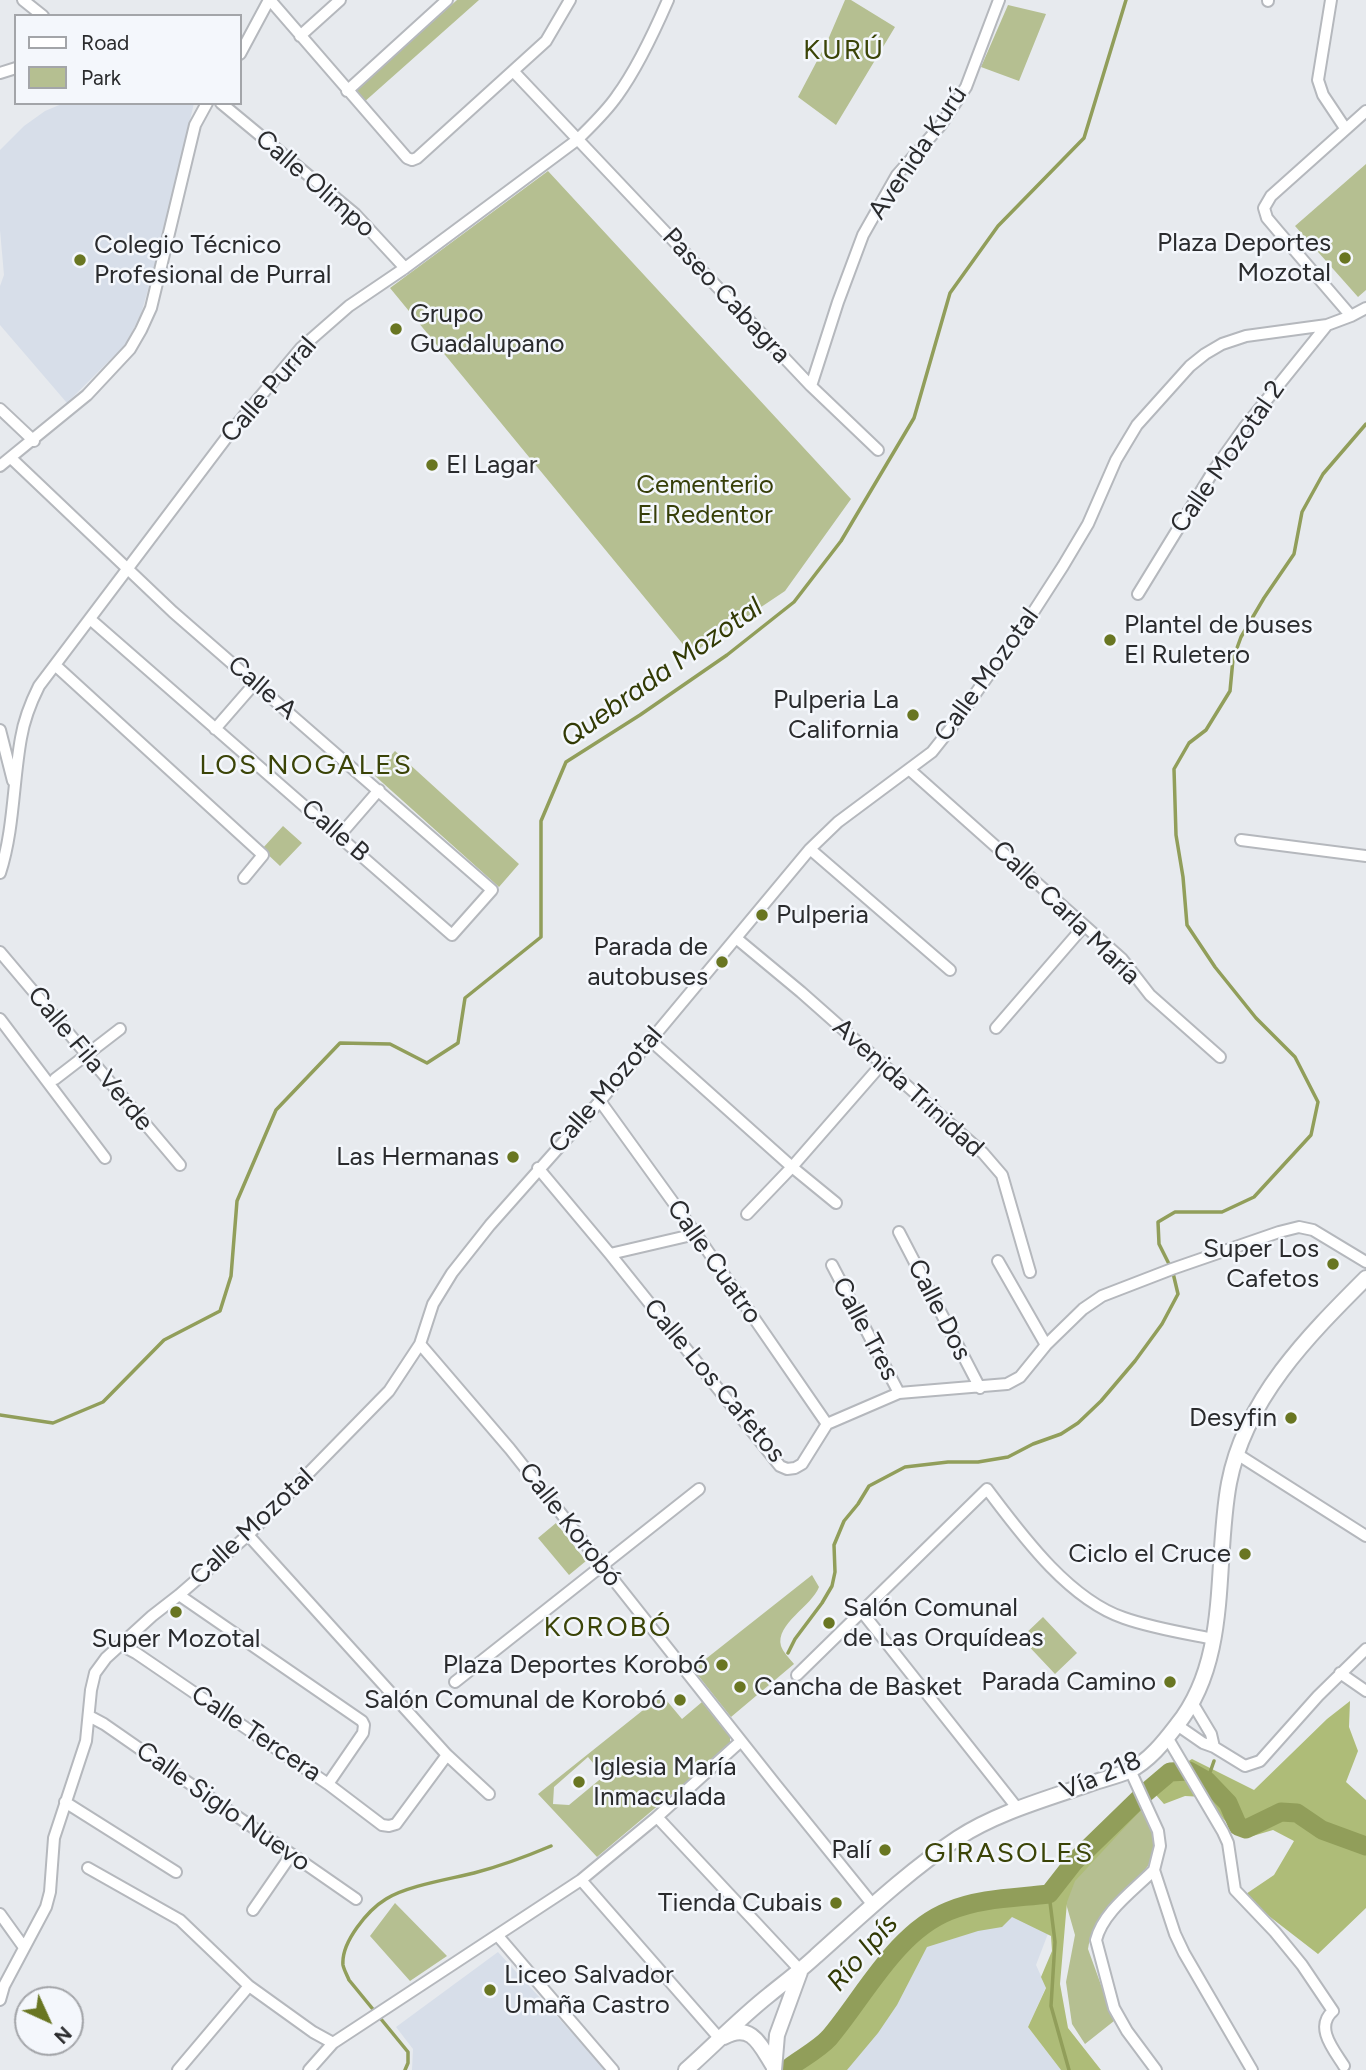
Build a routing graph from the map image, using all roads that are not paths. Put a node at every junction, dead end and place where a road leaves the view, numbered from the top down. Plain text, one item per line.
1 (23, 0) edge
2 (269, 0) edge
3 (340, 0) edge
4 (447, 0) edge
5 (570, 0) edge
6 (668, 0) edge
7 (999, 0) edge
8 (1331, 0) edge
9 (40, 14) edge
10 (300, 36) junction
11 (242, 50) edge
12 (514, 72) junction
13 (347, 91) junction
14 (206, 105) edge
15 (223, 105) edge
16 (1366, 111) edge
17 (1345, 128) junction
18 (577, 140) junction
19 (405, 268) junction
20 (1366, 308) edge
21 (1351, 316) junction
22 (1327, 325) junction
23 (811, 386) junction
24 (0, 409) edge
25 (34, 440) junction
26 (878, 450) dead end
27 (11, 458) junction
28 (0, 466) edge
29 (127, 569) junction
30 (1138, 594) dead end
31 (90, 619) junction
32 (55, 664) junction
33 (256, 683) junction
34 (215, 729) junction
35 (0, 730) edge
36 (910, 770) junction
37 (14, 783) junction
38 (379, 790) junction
39 (340, 835) junction
40 (1241, 840) dead end
41 (810, 849) junction
42 (1366, 856) edge
43 (0, 873) edge
44 (244, 878) dead end
45 (1084, 926) junction
46 (452, 934) joint
47 (736, 939) junction
48 (0, 952) edge
49 (950, 970) dead end
50 (0, 1019) edge
51 (996, 1028) dead end
52 (120, 1029) dead end
53 (650, 1040) junction
54 (86, 1055) junction
55 (1220, 1057) dead end
56 (881, 1065) junction
57 (55, 1079) dead end
58 (600, 1101) junction
59 (105, 1158) dead end
60 (180, 1165) dead end
61 (792, 1167) junction
62 (538, 1168) junction
63 (836, 1203) dead end
64 (747, 1214) dead end
65 (899, 1232) dead end
66 (695, 1234) junction
67 (610, 1254) junction
68 (998, 1261) dead end
69 (1366, 1262) edge
70 (832, 1265) dead end
71 (1030, 1272) dead end
72 (1366, 1278) edge
73 (420, 1344) junction
74 (1046, 1345) junction
75 (980, 1388) junction
76 (899, 1393) junction
77 (827, 1424) junction
78 (1237, 1454) junction
79 (699, 1489) dead end
80 (248, 1535) junction
81 (1366, 1536) edge
82 (603, 1566) junction
83 (179, 1595) junction
84 (862, 1612) junction
85 (1214, 1639) junction
86 (121, 1645) junction
87 (1366, 1648) edge
88 (1340, 1673) junction
89 (797, 1675) dead end
90 (455, 1682) dead end
91 (1366, 1691) edge
92 (1193, 1704) junction
93 (89, 1716) junction
94 (1177, 1725) junction
95 (1167, 1737) junction
96 (741, 1741) junction
97 (1214, 1747) junction
98 (447, 1755) junction
99 (1130, 1770) junction
100 (328, 1784) junction
101 (489, 1794) dead end
102 (65, 1802) junction
103 (1018, 1809) junction
104 (657, 1817) junction
105 (291, 1855) junction
106 (88, 1868) dead end
107 (1154, 1870) junction
108 (176, 1872) dead end
109 (581, 1880) junction
110 (356, 1899) dead end
111 (873, 1905) junction
112 (253, 1910) dead end
113 (0, 1914) edge
114 (498, 1936) junction
115 (23, 1946) junction
116 (800, 1970) junction
117 (250, 1986) junction
118 (0, 2000) edge
119 (720, 2039) junction
120 (332, 2043) junction
121 (1344, 2066) dead end
122 (774, 2068) edge
123 (178, 2070) edge
124 (309, 2070) edge
125 (613, 2070) edge
126 (686, 2070) edge
127 (1156, 2070) edge
128 (1252, 2070) edge

1 - 9 street
2 - 10 street
2 - 11 street
3 - 10 street
4 - 13 street
5 - 12 street
6 - 18 street, Calle Purral
7 - 23 street, Avenida Kurú
8 - 17 street
10 - 13 street
12 - 13 street
12 - 18 street, Paseo Cabagra
14 - 25 street
15 - 19 street, Calle Olimpo
16 - 17 street
17 - 21 street
18 - 19 street, Calle Purral
18 - 23 street, Paseo Cabagra
19 - 29 street, Calle Purral
20 - 21 street, Calle Mozotal
21 - 22 street, Calle Mozotal
22 - 30 street, Calle Mozotal 2
22 - 36 street, Calle Mozotal
23 - 26 street, Paseo Cabagra
24 - 25 street
25 - 27 street
27 - 28 street
27 - 29 street, Calle A
29 - 31 street, Calle Purral
29 - 33 street, Calle A
31 - 32 street, Calle Purral
31 - 34 street, Calle B
32 - 37 street, Calle Purral
32 - 44 street
33 - 34 street
33 - 38 street, Calle A
34 - 39 street, Calle B
35 - 37 street
36 - 41 street, Calle Mozotal
36 - 45 street, Calle Carla María
37 - 43 street, Calle Purral
38 - 39 street
38 - 46 street, Calle A
39 - 46 street, Calle B
40 - 42 street
41 - 47 street, Calle Mozotal
41 - 49 street
45 - 51 street
45 - 55 street, Calle Carla María
47 - 53 street, Calle Mozotal
47 - 56 street, Avenida Trinidad
48 - 54 street, Calle Fila Verde
50 - 59 street
52 - 54 street
53 - 58 street, Calle Mozotal
53 - 61 street
54 - 57 street
54 - 60 street, Calle Fila Verde
56 - 61 street
56 - 71 street, Avenida Trinidad
58 - 62 street, Calle Mozotal
58 - 66 street, Calle Cuatro
61 - 63 street
61 - 64 street
62 - 67 street, Calle Los Cafetos
62 - 73 street, Calle Mozotal
65 - 75 street, Calle Dos
66 - 67 street
66 - 77 street, Calle Cuatro
67 - 77 street, Calle Los Cafetos
68 - 74 street
69 - 74 street
70 - 76 street, Calle Tres
72 - 78 main road, Vía 218
73 - 80 street, Calle Mozotal
73 - 82 street, Calle Korobó
74 - 75 street
75 - 76 street
76 - 77 street
78 - 81 street
78 - 85 main road, Vía 218
79 - 82 street
80 - 83 street, Calle Mozotal
80 - 98 street
82 - 90 street
82 - 96 street, Calle Korobó
83 - 86 street, Calle Mozotal
83 - 100 street
84 - 85 street
84 - 89 street
84 - 103 street
85 - 92 main road, Vía 218
86 - 93 street, Calle Mozotal
86 - 100 street, Calle Tercera
87 - 88 street
88 - 91 street
88 - 97 street
92 - 94 main road, Vía 218
92 - 97 street
93 - 102 street, Calle Mozotal
93 - 105 street, Calle Siglo Nuevo
94 - 95 main road, Vía 218
94 - 97 street
95 - 99 main road, Vía 218
95 - 121 street
96 - 104 street
96 - 111 street, Calle Korobó
98 - 100 street, Calle Tercera
98 - 101 street
99 - 103 main road, Vía 218
99 - 107 street
102 - 108 street
102 - 115 street, Calle Mozotal
103 - 111 main road, Vía 218
104 - 109 street
104 - 116 street
105 - 110 street, Calle Siglo Nuevo
105 - 112 street
106 - 117 street
107 - 127 street
107 - 128 street
109 - 114 street
109 - 119 street
111 - 116 main road, Vía 218
113 - 115 street
114 - 120 street
114 - 125 street
115 - 118 street, Calle Mozotal
116 - 119 main road, Vía 218
116 - 122 main road
117 - 120 street
117 - 123 street
119 - 122 main road
119 - 126 main road, Vía 218
120 - 124 street

